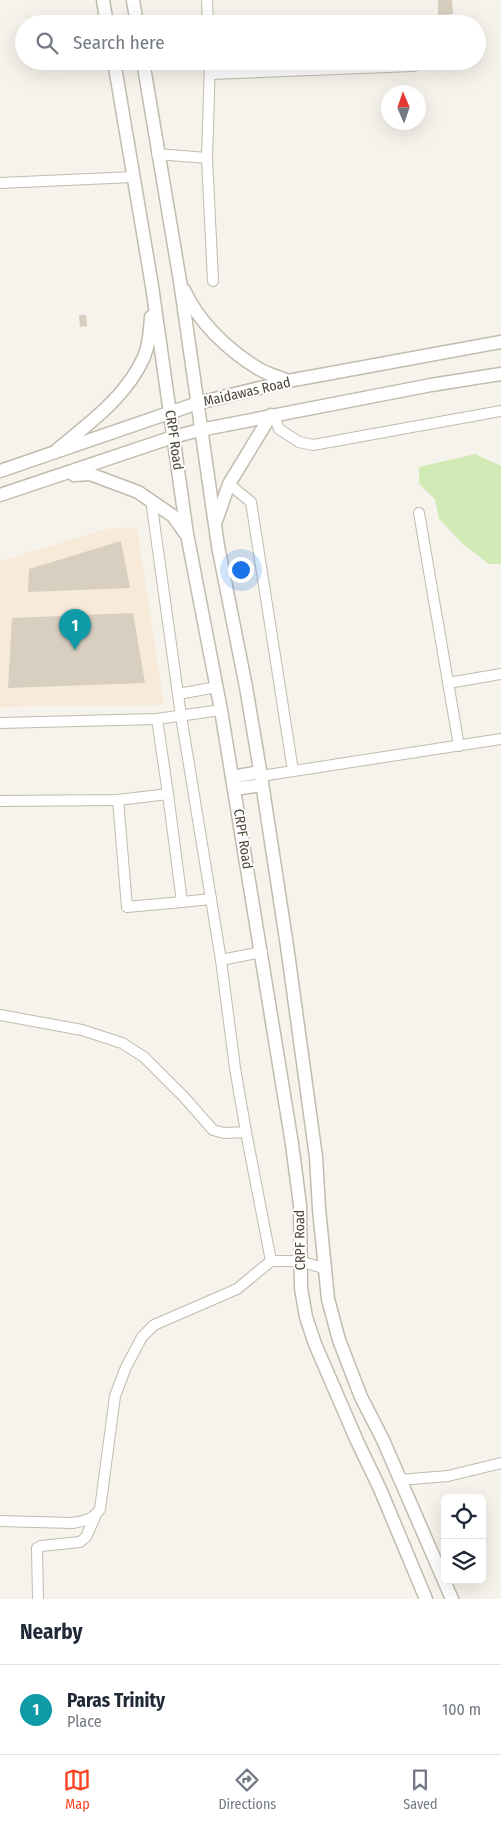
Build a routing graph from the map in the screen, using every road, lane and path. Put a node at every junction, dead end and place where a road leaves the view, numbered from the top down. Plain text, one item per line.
1 (104, 0) edge
2 (133, 0) edge
3 (207, 0) edge
4 (106, 15) edge
5 (136, 15) edge
6 (208, 15) edge
7 (115, 70) edge
8 (144, 70) edge
9 (211, 70) edge
10 (312, 70) edge
11 (211, 74) junction
12 (158, 154) junction
13 (207, 158) junction
14 (133, 177) junction
15 (0, 183) edge
16 (180, 281) junction
17 (214, 281) dead end
18 (152, 286) junction
19 (501, 342) edge
20 (501, 374) edge
21 (288, 381) junction
22 (198, 403) junction
23 (501, 411) edge
24 (170, 412) junction
25 (273, 415) junction
26 (200, 430) junction
27 (173, 437) junction
28 (50, 455) junction
29 (0, 471) edge
30 (54, 477) junction
31 (229, 484) junction
32 (0, 495) edge
33 (151, 500) junction
34 (419, 513) dead end
35 (215, 525) junction
36 (187, 534) junction
37 (501, 674) edge
38 (448, 683) junction
39 (217, 687) junction
40 (178, 694) junction
41 (221, 710) junction
42 (181, 716) junction
43 (157, 719) junction
44 (0, 723) edge
45 (501, 739) edge
46 (459, 746) junction
47 (293, 771) junction
48 (261, 778) junction
49 (233, 783) junction
50 (168, 794) junction
51 (118, 800) junction
52 (0, 801) edge
53 (211, 899) junction
54 (182, 902) junction
55 (262, 952) junction
56 (221, 960) junction
57 (0, 1015) edge
58 (246, 1132) junction
59 (271, 1260) junction
60 (300, 1262) junction
61 (326, 1269) junction
62 (501, 1463) edge
63 (399, 1480) junction
64 (95, 1517) junction
65 (0, 1521) edge
66 (38, 1599) edge
67 (426, 1599) edge
68 (452, 1599) edge

1 - 4 street
2 - 5 street
3 - 6 street
7 - 14 street, CRPF Road
8 - 12 street
9 - 11 street
10 - 11 street
11 - 13 street
12 - 13 street
12 - 16 street
13 - 17 street
14 - 15 street
14 - 18 street, CRPF Road
16 - 21 street
16 - 22 street
18 - 24 street, CRPF Road
18 - 28 street
19 - 21 street, Maidawas Road
20 - 25 street, Maidawas Road
21 - 22 street, Maidawas Road
22 - 24 street, Maidawas Road
22 - 26 street
23 - 25 street
24 - 27 street, CRPF Road
24 - 28 street, Maidawas Road
25 - 26 street, Maidawas Road
25 - 31 street
26 - 27 street, Maidawas Road
26 - 35 street
27 - 30 street, Maidawas Road
27 - 36 street, CRPF Road
28 - 29 street, Maidawas Road
30 - 32 street, Maidawas Road
30 - 33 street
31 - 35 street
31 - 47 street
33 - 36 street
33 - 40 street
34 - 38 street
35 - 48 street
36 - 39 street, CRPF Road
37 - 38 street
38 - 46 street
39 - 40 street
39 - 41 street, CRPF Road
40 - 42 street
41 - 42 street
41 - 49 street, CRPF Road
42 - 43 street
42 - 53 street
43 - 44 street
43 - 50 street
45 - 46 street
46 - 47 street
47 - 48 street
48 - 49 street
48 - 61 street
49 - 55 street, CRPF Road
50 - 51 street
50 - 54 street
51 - 52 street
51 - 54 street
53 - 54 street
53 - 56 street
55 - 56 street
55 - 60 street, CRPF Road
56 - 58 street
57 - 58 street
58 - 59 street
59 - 60 street
59 - 64 street
60 - 61 street
60 - 67 street, CRPF Road
61 - 63 street
62 - 63 street
63 - 68 street
64 - 65 street
64 - 66 street

